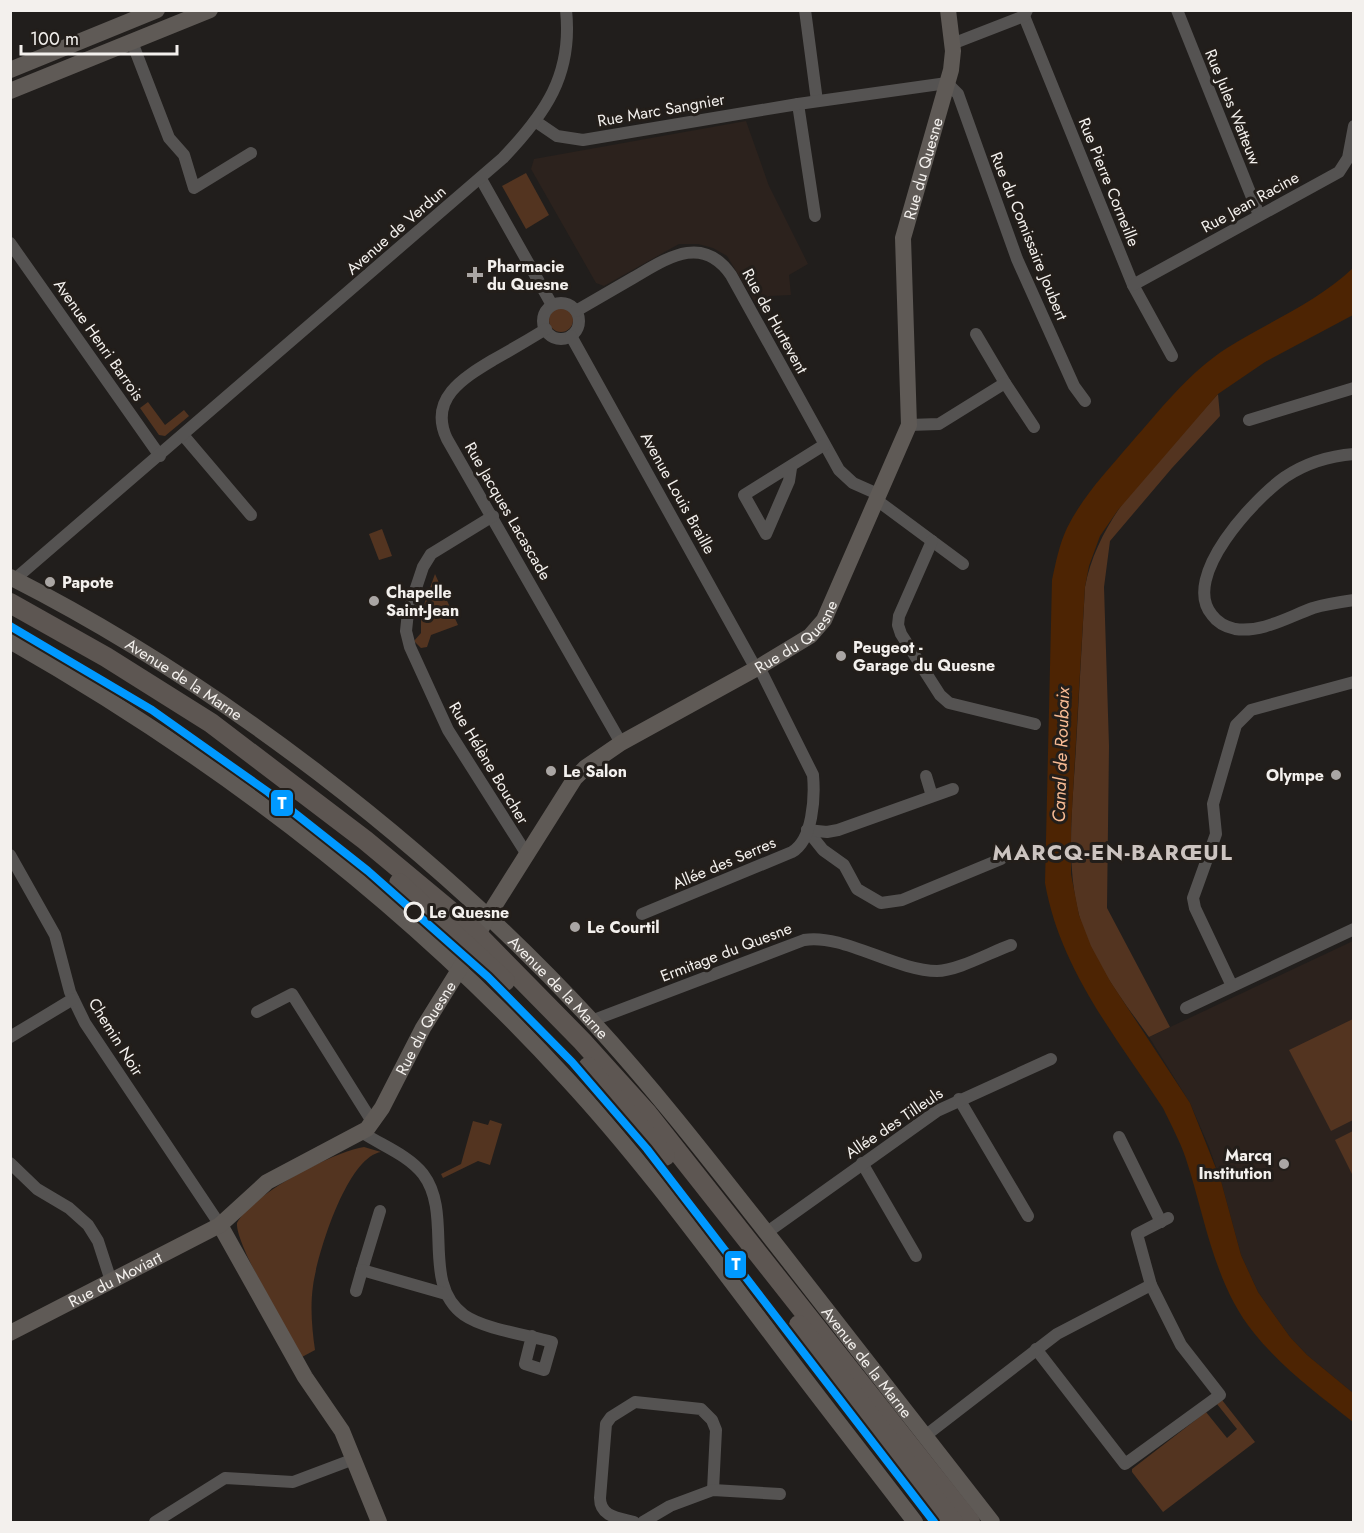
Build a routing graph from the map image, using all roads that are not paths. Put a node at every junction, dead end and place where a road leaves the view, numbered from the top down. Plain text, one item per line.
1 (158, 10) edge
2 (210, 10) edge
3 (566, 10) edge
4 (806, 10) edge
5 (948, 10) edge
6 (1177, 10) edge
7 (1026, 13) edge
8 (132, 42) junction
9 (952, 44) junction
10 (10, 70) edge
11 (947, 83) junction
12 (10, 91) edge
13 (818, 101) junction
14 (798, 104) junction
15 (536, 121) junction
16 (1353, 126) edge
17 (251, 153) dead end
18 (481, 179) junction
19 (1259, 215) junction
20 (815, 216) dead end
21 (10, 243) edge
22 (1133, 285) junction
23 (552, 305) junction
24 (576, 311) junction
25 (546, 329) junction
26 (976, 334) dead end
27 (571, 336) junction
28 (1172, 356) dead end
29 (1005, 382) junction
30 (1353, 388) edge
31 (1085, 400) dead end
32 (1249, 420) dead end
33 (909, 425) junction
34 (1034, 427) dead end
35 (183, 435) junction
36 (824, 445) junction
37 (1353, 454) edge
38 (160, 456) junction
39 (791, 468) junction
40 (879, 498) junction
41 (251, 515) dead end
42 (493, 516) junction
43 (932, 541) junction
44 (963, 564) dead end
45 (13, 578) edge
46 (1353, 600) edge
47 (10, 603) edge
48 (10, 614) edge
49 (10, 641) edge
50 (757, 667) junction
51 (1353, 682) edge
52 (1035, 724) dead end
53 (621, 743) junction
54 (926, 776) dead end
55 (953, 789) dead end
56 (932, 796) junction
57 (807, 830) junction
58 (526, 853) junction
59 (10, 855) edge
60 (1001, 859) dead end
61 (642, 915) dead end
62 (488, 916) junction
63 (1353, 929) edge
64 (474, 941) junction
65 (1011, 945) dead end
66 (459, 970) junction
67 (1232, 986) junction
68 (73, 999) junction
69 (1186, 1008) dead end
70 (257, 1012) dead end
71 (591, 1021) junction
72 (10, 1036) edge
73 (1051, 1059) dead end
74 (959, 1099) junction
75 (368, 1128) junction
76 (1119, 1137) dead end
77 (10, 1163) edge
78 (862, 1163) junction
79 (380, 1211) dead end
80 (1028, 1216) dead end
81 (220, 1225) junction
82 (766, 1233) junction
83 (916, 1256) dead end
84 (362, 1270) junction
85 (111, 1281) junction
86 (1151, 1285) junction
87 (356, 1291) dead end
88 (446, 1294) junction
89 (12, 1328) edge
90 (532, 1336) dead end
91 (1036, 1349) junction
92 (925, 1436) junction
93 (354, 1459) junction
94 (712, 1491) junction
95 (780, 1494) dead end
96 (154, 1522) edge
97 (379, 1522) edge
98 (634, 1522) edge
99 (643, 1522) edge
100 (915, 1522) edge
101 (953, 1522) edge
102 (970, 1522) edge
103 (992, 1522) edge

1 - 10 street
2 - 8 street
3 - 15 street, Avenue de Verdun
4 - 13 street
5 - 9 street, Rue du Quesne
6 - 19 street, Rue Jules Watteuw
7 - 9 street
7 - 22 street, Rue Pierre Corneille
8 - 12 street
8 - 17 street
9 - 11 street, Rue du Quesne
11 - 13 street, Rue Marc Sangnier
11 - 31 street, Rue du Comissaire Joubert
11 - 33 street, Rue du Quesne
13 - 14 street, Rue Marc Sangnier
14 - 15 street, Rue Marc Sangnier
14 - 20 street
15 - 18 street, Avenue de Verdun
16 - 19 street, Rue Jean Racine
18 - 23 street
18 - 35 street, Avenue de Verdun
19 - 22 street, Rue Jean Racine
21 - 38 street, Avenue Henri Barrois
22 - 28 street, Rue Pierre Corneille
23 - 24 street
23 - 25 street
24 - 27 street
24 - 36 street, Rue de Hurtevent
25 - 27 street
25 - 42 street, Rue Jacques Lacascade
26 - 29 street
27 - 50 street, Avenue Louis Braille
29 - 33 street
29 - 34 street
30 - 32 street
33 - 40 street, Rue du Quesne
35 - 38 street, Avenue de Verdun
35 - 41 street
36 - 39 street
36 - 40 street, Rue de Hurtevent
37 - 46 street
38 - 45 street, Avenue de Verdun
39 - 39 street
40 - 43 street, Rue de Hurtevent
40 - 50 street, Rue du Quesne
42 - 53 street, Rue Jacques Lacascade
42 - 58 street, Rue Hélène Boucher
43 - 44 street, Rue de Hurtevent
43 - 52 street
45 - 62 street, Avenue de la Marne
47 - 64 main road, Avenue de la Marne
48 - 64 main road, Avenue de la Marne
49 - 66 street
50 - 53 street, Rue du Quesne
50 - 57 street
51 - 67 street
53 - 58 street, Rue du Quesne
54 - 56 street
55 - 56 street
56 - 57 street
57 - 60 street
57 - 61 street, Allée des Serres
58 - 62 street, Rue du Quesne
59 - 68 street, Chemin Noir
62 - 64 street, Rue du Quesne
62 - 71 street, Avenue de la Marne
63 - 67 street
64 - 66 street, Rue du Quesne
64 - 101 main road, Avenue de la Marne
64 - 102 main road, Avenue de la Marne
65 - 71 street, Ermitage du Quesne
66 - 75 street, Rue du Quesne
66 - 100 street
67 - 69 street
68 - 72 street
68 - 81 street, Chemin Noir
70 - 75 street
71 - 82 street, Avenue de la Marne
73 - 74 street, Allée des Tilleuls
74 - 78 street, Allée des Tilleuls
74 - 80 street
75 - 81 street
75 - 88 street
76 - 86 street
77 - 85 street
78 - 82 street, Allée des Tilleuls
78 - 83 street
79 - 84 street
81 - 85 street, Rue du Moviart
81 - 93 street
82 - 92 street, Avenue de la Marne
84 - 87 street
84 - 88 street
85 - 89 street, Rue du Moviart
86 - 91 street
86 - 91 street
88 - 90 street
91 - 92 street
92 - 103 street, Avenue de la Marne
93 - 96 street
93 - 97 street
94 - 95 street
94 - 98 street
94 - 99 street

